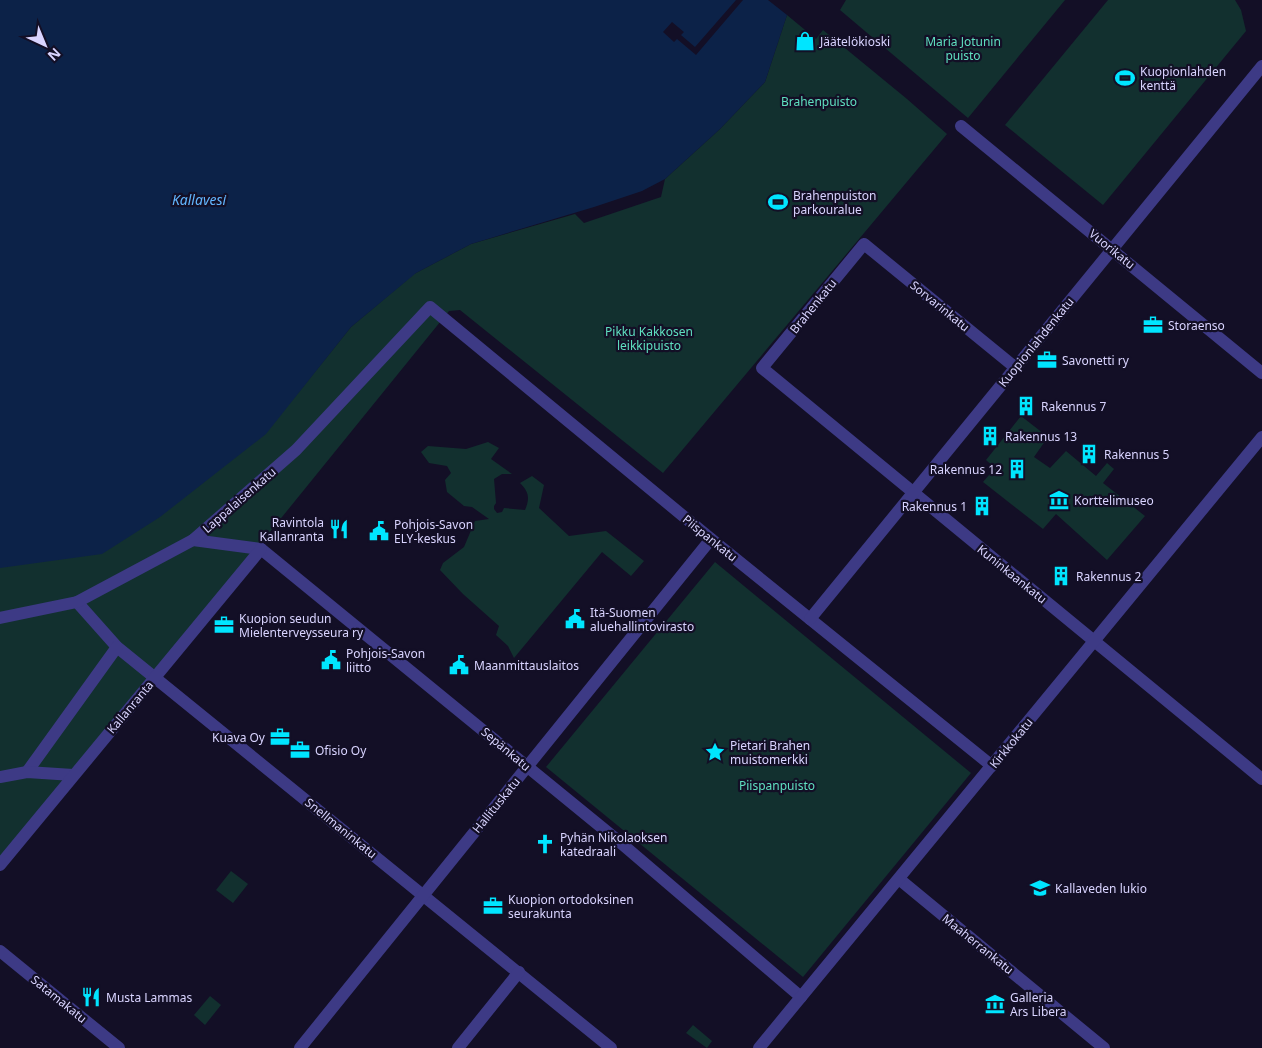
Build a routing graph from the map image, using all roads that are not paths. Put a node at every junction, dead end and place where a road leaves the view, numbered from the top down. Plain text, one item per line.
1 (1262, 66) edge
2 (961, 126) dead end
3 (864, 244) joint
4 (1112, 250) junction
5 (430, 308) joint
6 (762, 368) joint
7 (1016, 368) junction
8 (1262, 373) edge
9 (1262, 437) edge
10 (914, 493) junction
11 (711, 539) junction
12 (193, 540) junction
13 (261, 549) junction
14 (77, 602) junction
15 (0, 618) edge
16 (810, 619) junction
17 (1094, 642) junction
18 (116, 647) junction
19 (154, 678) junction
20 (992, 766) junction
21 (527, 767) junction
22 (27, 772) junction
23 (73, 774) junction
24 (0, 777) edge
25 (1262, 779) edge
26 (0, 865) edge
27 (899, 879) junction
28 (424, 895) junction
29 (0, 951) edge
30 (519, 972) junction
31 (801, 997) junction
32 (119, 1048) edge
33 (300, 1048) edge
34 (458, 1048) edge
35 (611, 1048) edge
36 (759, 1048) edge
37 (1104, 1048) edge

1 - 4 street, Kuopionlahdenkatu
2 - 4 street, Vuorikatu
3 - 6 street, Brahenkatu
3 - 7 street, Sorvarinkatu
4 - 7 street, Kuopionlahdenkatu
4 - 8 street, Vuorikatu
5 - 11 street, Piispankatu
5 - 12 street, Lappalaisenkatu
6 - 10 street, Kuninkaankatu
7 - 10 street, Kuopionlahdenkatu
9 - 17 street, Kirkkokatu
10 - 16 street, Kuopionlahdenkatu
10 - 17 street, Kuninkaankatu
11 - 16 street, Piispankatu
11 - 21 street, Hallituskatu
12 - 13 street
12 - 14 street, Lappalaisenkatu
13 - 19 street, Kallanranta
13 - 21 street, Sepänkatu
14 - 15 street, Lappalaisenkatu
14 - 18 street, Snellmaninkatu
16 - 20 street, Piispankatu
17 - 20 street, Kirkkokatu
17 - 25 street, Kuninkaankatu
18 - 19 street, Snellmaninkatu
18 - 22 street
19 - 23 street, Kallanranta
19 - 28 street, Snellmaninkatu
20 - 27 street, Kirkkokatu
21 - 28 street, Hallituskatu
21 - 31 street, Sepänkatu
22 - 23 street
22 - 24 street
23 - 26 street, Kallanranta
27 - 31 street, Kirkkokatu
27 - 37 street, Maaherrankatu
28 - 30 street, Snellmaninkatu
28 - 33 street, Hallituskatu
29 - 32 street, Satamakatu
30 - 34 street
30 - 35 street, Snellmaninkatu
31 - 36 street, Kirkkokatu

